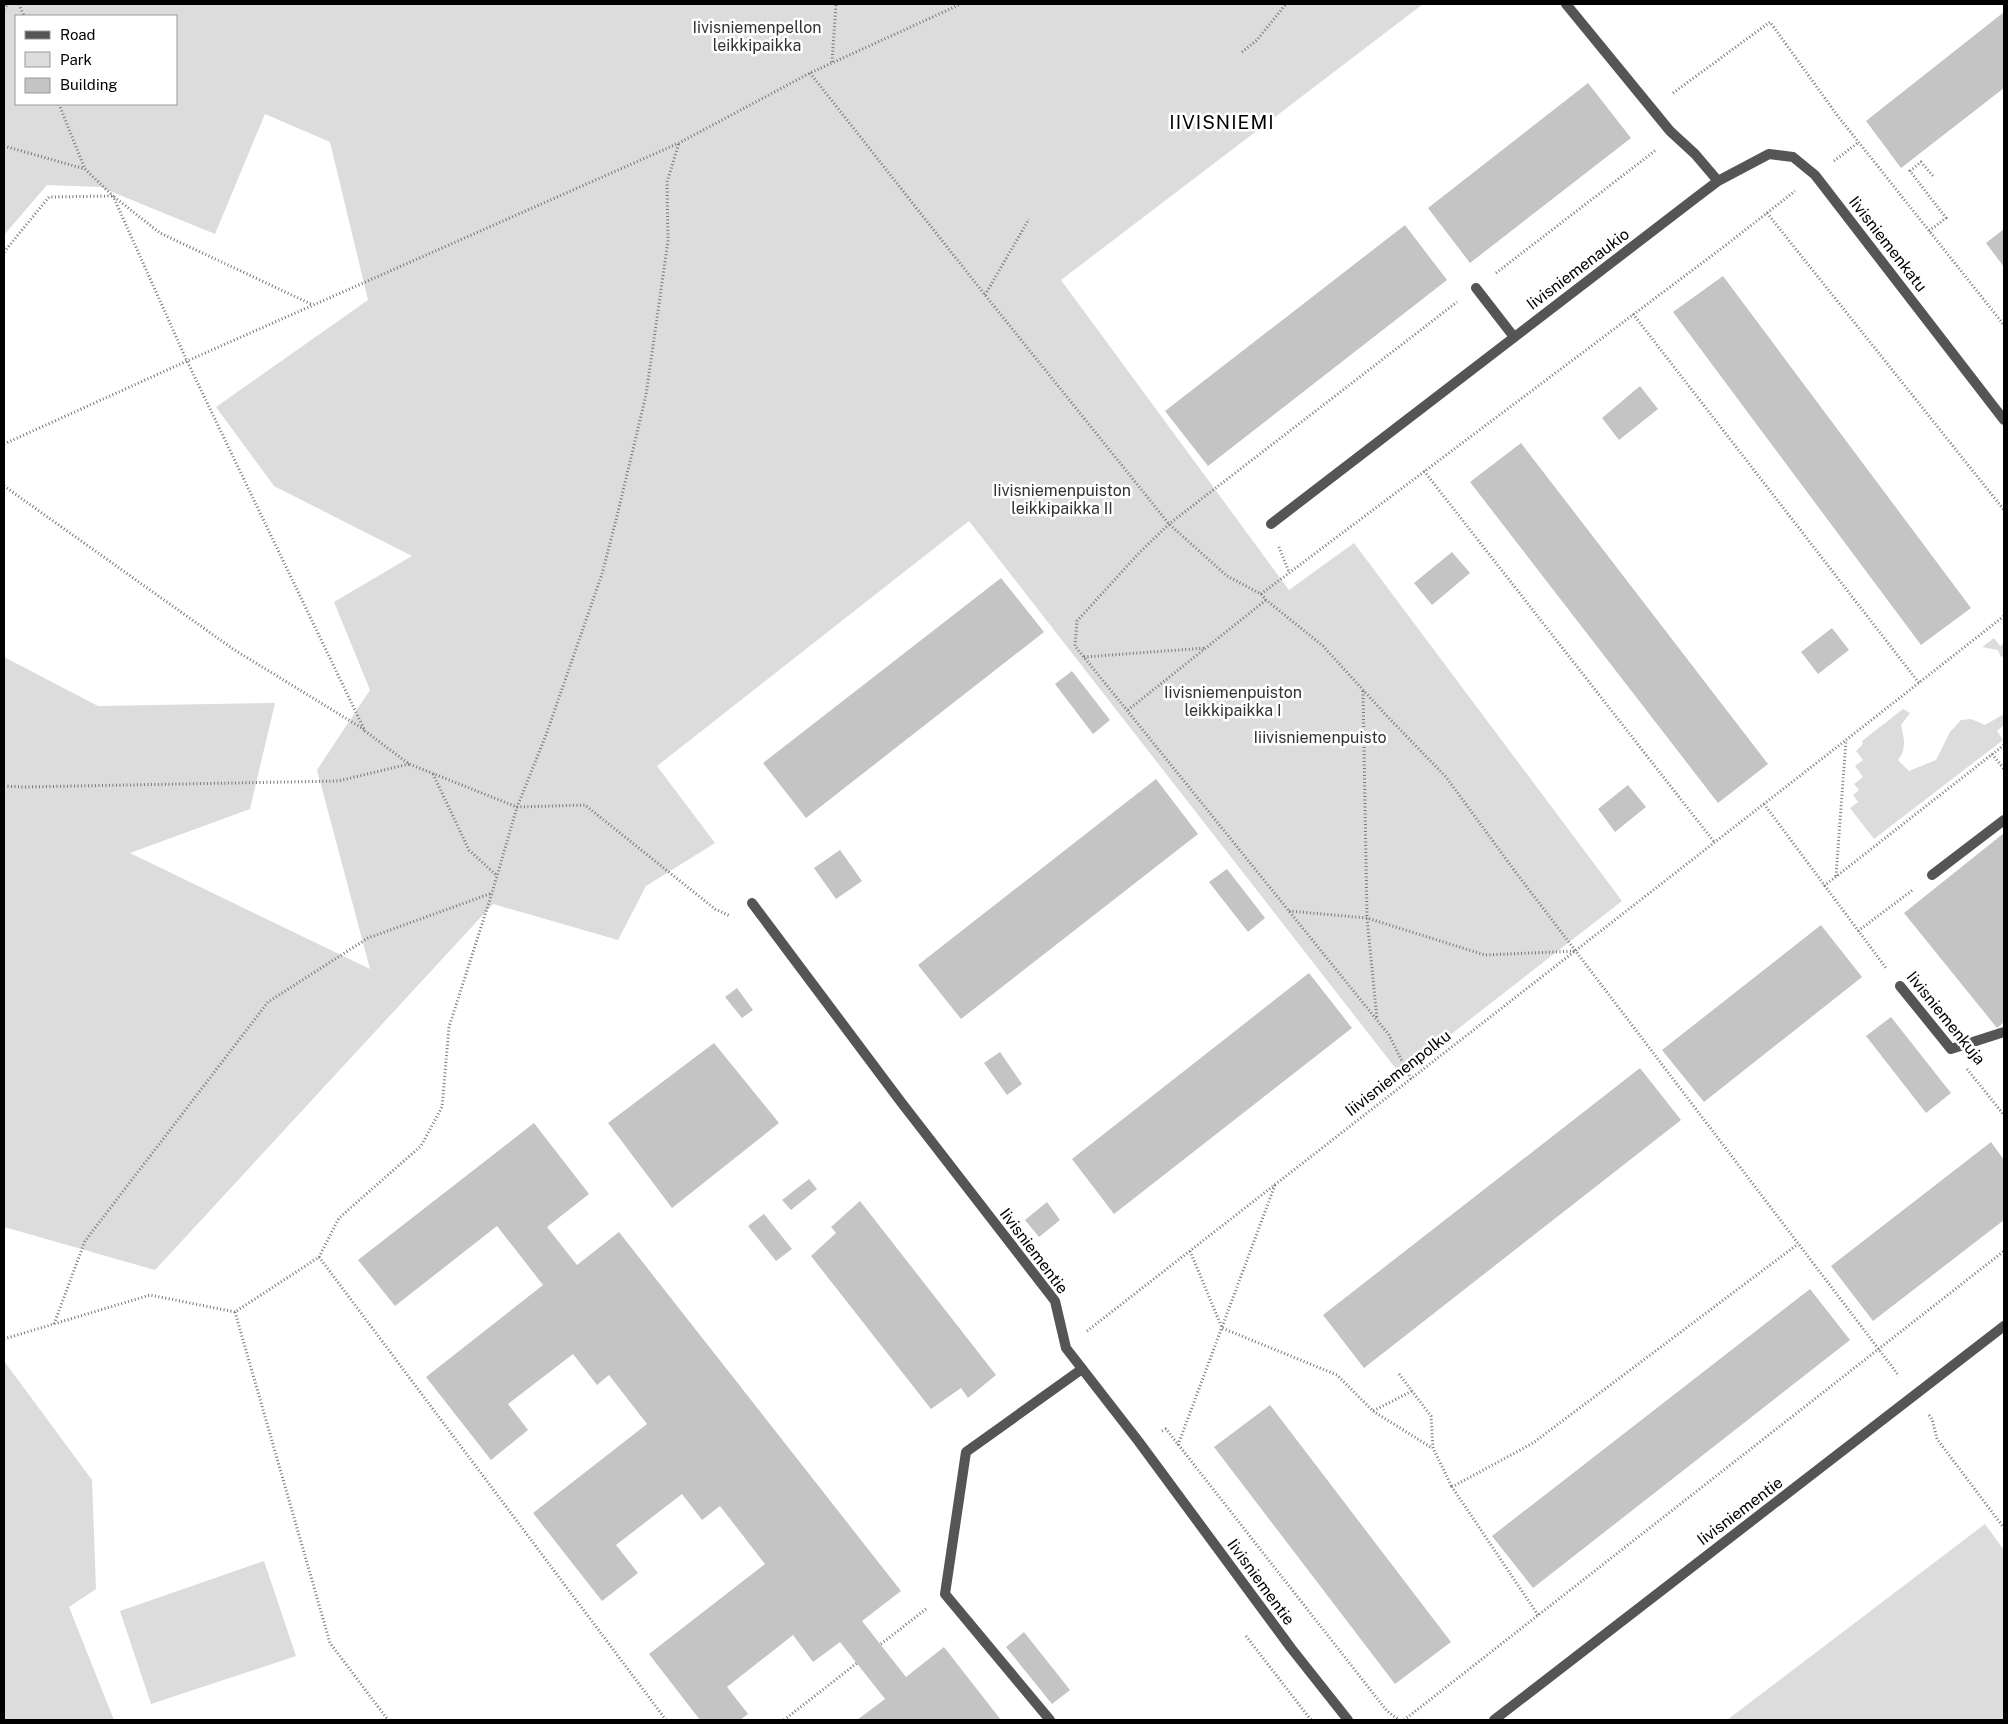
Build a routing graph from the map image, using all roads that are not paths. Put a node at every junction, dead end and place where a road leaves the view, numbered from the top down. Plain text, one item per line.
1 (1566, 4) edge
2 (1718, 181) junction
3 (1476, 288) road end
4 (1514, 337) junction
5 (2004, 420) edge
6 (1271, 524) dead end
7 (2004, 820) edge
8 (1932, 875) dead end
9 (752, 902) dead end
10 (1900, 986) road end
11 (2004, 1032) edge
12 (2004, 1326) edge
13 (1082, 1369) junction
14 (1050, 1720) edge
15 (1348, 1720) edge
16 (1494, 1720) edge

1 - 2 street
2 - 4 street, Iivisniemenaukio
2 - 5 street, Iivisniemenkatu
3 - 4 street
4 - 6 street, Iivisniemenaukio
7 - 8 street
9 - 13 street, Iivisniementie
10 - 11 street, Iivisniemenkuja
12 - 16 street, Iivisniementie
13 - 14 street
13 - 15 street, Iivisniementie

